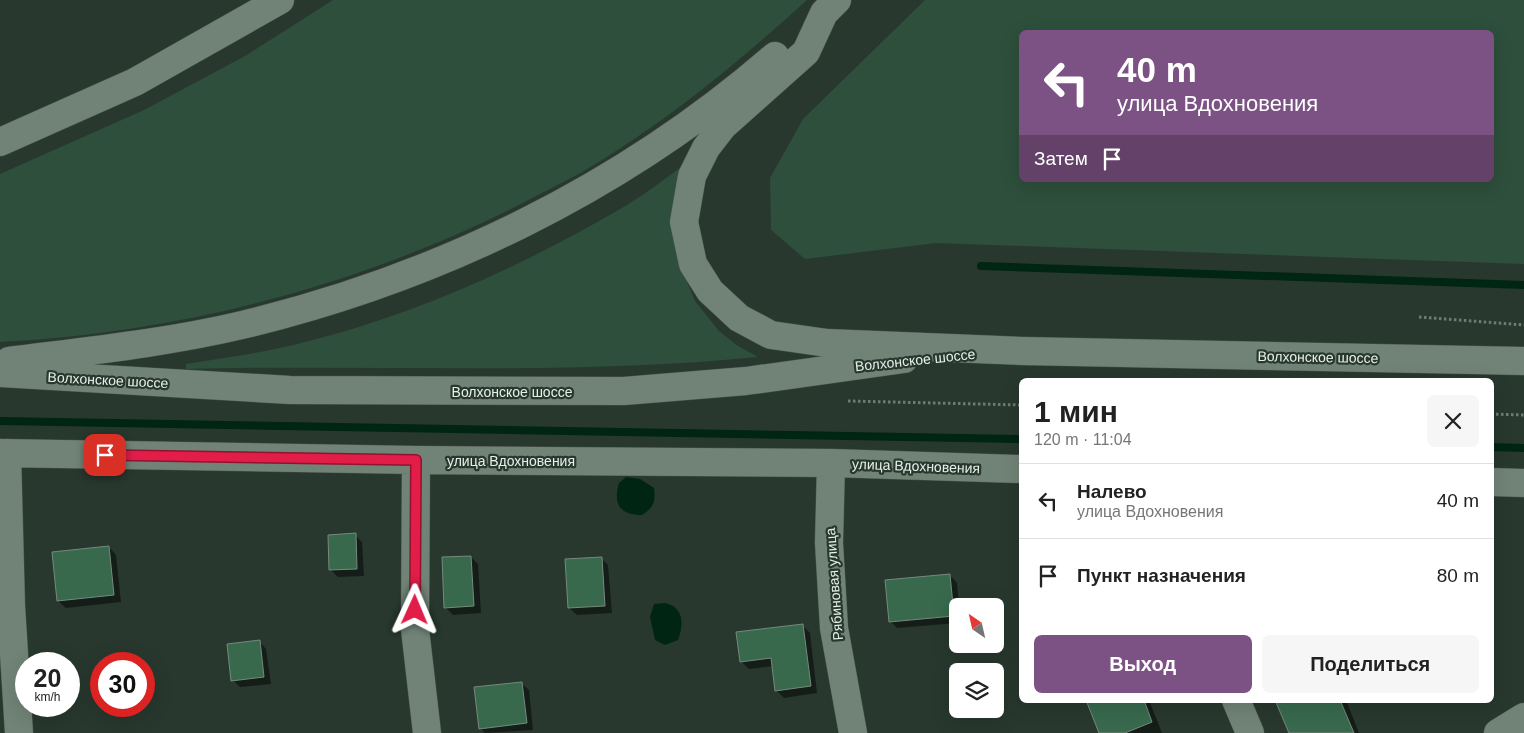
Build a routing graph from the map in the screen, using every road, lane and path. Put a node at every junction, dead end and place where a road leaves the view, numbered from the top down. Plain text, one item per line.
1 (280, 0) edge
2 (831, 7) edge
3 (0, 142) edge
4 (1419, 318) dead end
5 (1524, 325) edge
6 (1023, 351) junction
7 (1524, 361) edge
8 (0, 363) edge
9 (0, 373) edge
10 (848, 401) dead end
11 (1019, 405) edge
12 (1494, 414) edge
13 (1524, 415) edge
14 (4, 453) edge
15 (416, 460) junction
16 (831, 463) junction
17 (1019, 469) edge
18 (1494, 482) edge
19 (1524, 483) edge
20 (1237, 703) edge
21 (1524, 717) edge
22 (18, 733) edge
23 (427, 733) edge
24 (853, 733) edge
25 (1250, 733) edge
26 (1498, 733) edge

1 - 3 main road
2 - 6 main road, Волхонское шоссе
2 - 8 main road
4 - 5 path
6 - 7 main road, Волхонское шоссе
6 - 9 main road, Волхонское шоссе
10 - 11 path
12 - 13 path
14 - 15 main road, улица Вдохновения
14 - 22 main road
15 - 16 main road, улица Вдохновения
15 - 23 main road
16 - 17 main road, улица Вдохновения
16 - 24 main road, Рябиновая улица
18 - 19 main road
20 - 25 main road
21 - 26 main road

